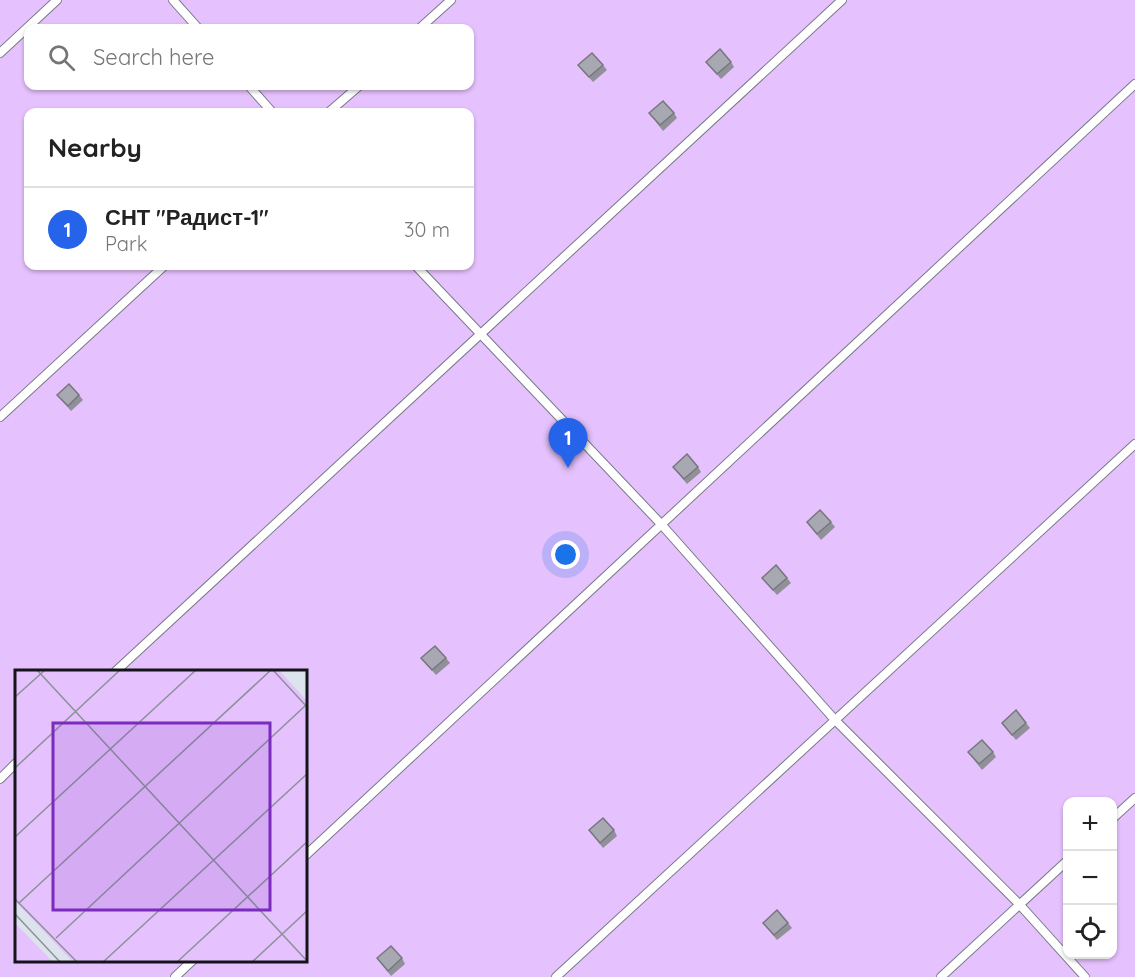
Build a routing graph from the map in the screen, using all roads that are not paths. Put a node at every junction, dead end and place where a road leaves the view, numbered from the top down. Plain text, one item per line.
1 (57, 0) edge
2 (173, 0) edge
3 (451, 0) edge
4 (842, 0) edge
5 (31, 24) edge
6 (194, 24) edge
7 (424, 24) edge
8 (24, 31) edge
9 (0, 53) edge
10 (1135, 84) edge
11 (253, 90) edge
12 (354, 90) edge
13 (268, 108) edge
14 (334, 108) edge
15 (160, 270) edge
16 (420, 270) edge
17 (481, 333) junction
18 (0, 417) edge
19 (1135, 444) edge
20 (662, 524) junction
21 (117, 670) edge
22 (835, 720) junction
23 (15, 764) edge
24 (0, 779) edge
25 (1135, 798) edge
26 (1117, 815) edge
27 (308, 853) edge
28 (1063, 865) edge
29 (1020, 905) junction
30 (191, 962) edge
31 (175, 977) edge
32 (556, 977) edge
33 (942, 977) edge
34 (1085, 977) edge

1 - 5 lane
2 - 6 lane
3 - 7 lane
4 - 17 lane
8 - 9 lane
10 - 20 lane
11 - 13 lane
12 - 14 lane
15 - 18 lane
16 - 17 lane
17 - 20 lane
17 - 21 lane
19 - 22 lane
20 - 22 lane
20 - 27 lane
22 - 29 lane
22 - 32 lane
23 - 24 lane
25 - 26 lane
28 - 29 lane
29 - 33 lane
29 - 34 lane
30 - 31 lane

